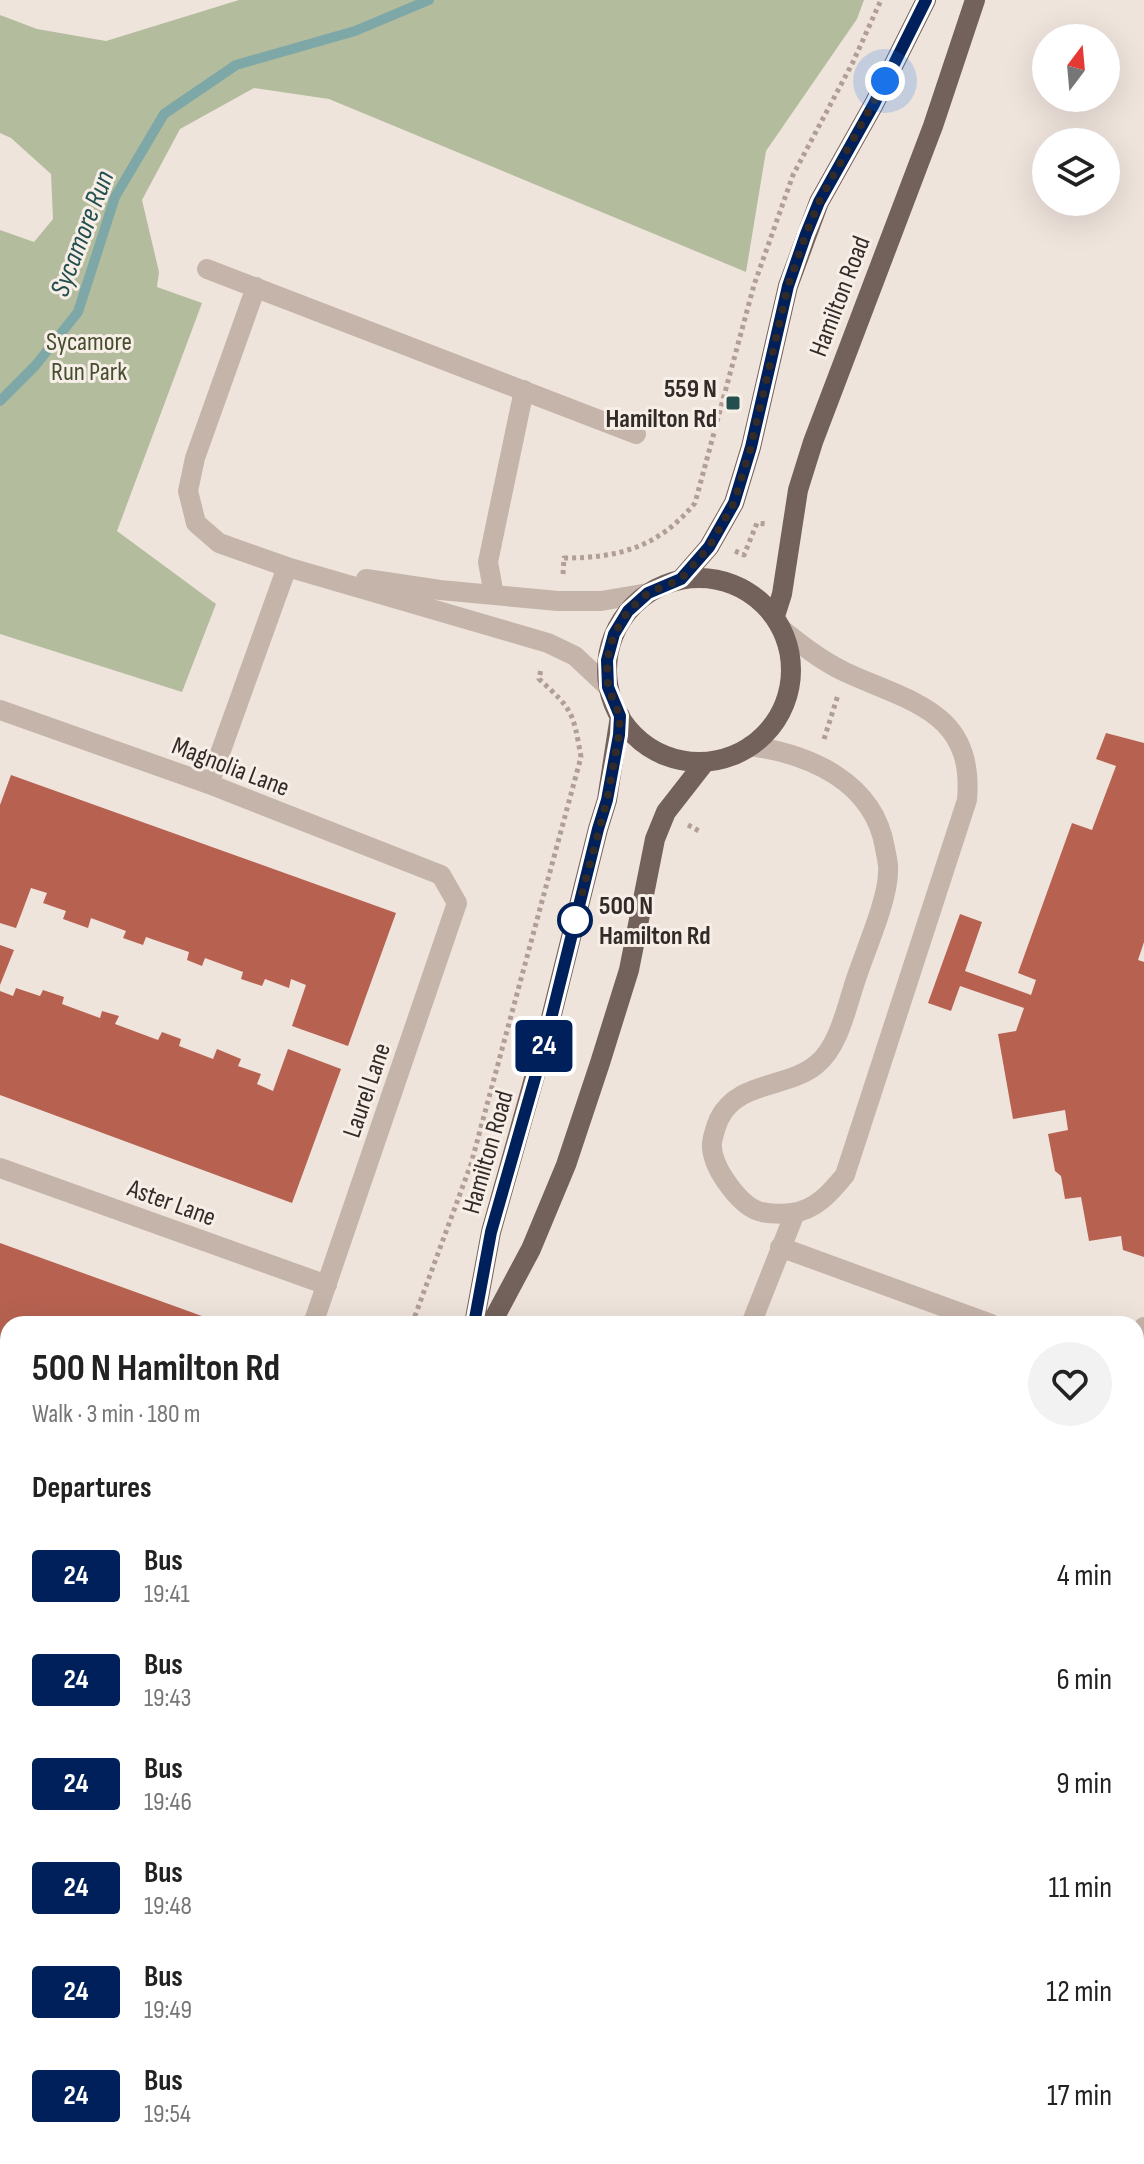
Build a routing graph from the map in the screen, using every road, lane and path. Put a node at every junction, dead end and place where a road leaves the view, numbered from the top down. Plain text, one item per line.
1 (881, 0) edge
2 (926, 0) edge
3 (975, 0) edge
4 (207, 269) dead end
5 (256, 287) junction
6 (524, 390) junction
7 (636, 434) dead end
8 (766, 524) dead end
9 (734, 551) dead end
10 (287, 567) junction
11 (563, 578) dead end
12 (681, 579) junction
13 (648, 593) junction
14 (494, 595) junction
15 (779, 623) junction
16 (544, 660) dead end
17 (608, 687) junction
18 (840, 690) dead end
19 (0, 710) edge
20 (620, 716) junction
21 (823, 743) dead end
22 (750, 746) junction
23 (705, 762) junction
24 (209, 784) junction
25 (688, 825) dead end
26 (701, 832) dead end
27 (441, 875) joint
28 (0, 1168) edge
29 (795, 1213) junction
30 (780, 1247) junction
31 (327, 1285) junction
32 (316, 1316) edge
33 (415, 1316) edge
34 (475, 1316) edge
35 (495, 1316) edge
36 (754, 1316) edge
37 (969, 1316) edge

1 - 11 path
2 - 12 main road, Hamilton Road
3 - 15 main road, Hamilton Road
4 - 5 street
5 - 6 street
5 - 10 street
6 - 7 street
6 - 14 street
8 - 9 path
10 - 14 street
10 - 17 street
10 - 24 street
12 - 13 main road
12 - 15 main road
13 - 14 street
13 - 17 main road
15 - 22 main road
15 - 29 street
16 - 33 path
17 - 20 main road
18 - 21 path
19 - 24 street, Magnolia Lane
20 - 23 main road
20 - 34 main road, Hamilton Road
22 - 23 main road
22 - 29 street
23 - 35 main road
24 - 27 street, Magnolia Lane
25 - 26 path
27 - 31 street, Laurel Lane
28 - 31 street, Aster Lane
29 - 30 street
30 - 36 street
30 - 37 street
31 - 32 street, Laurel Lane

